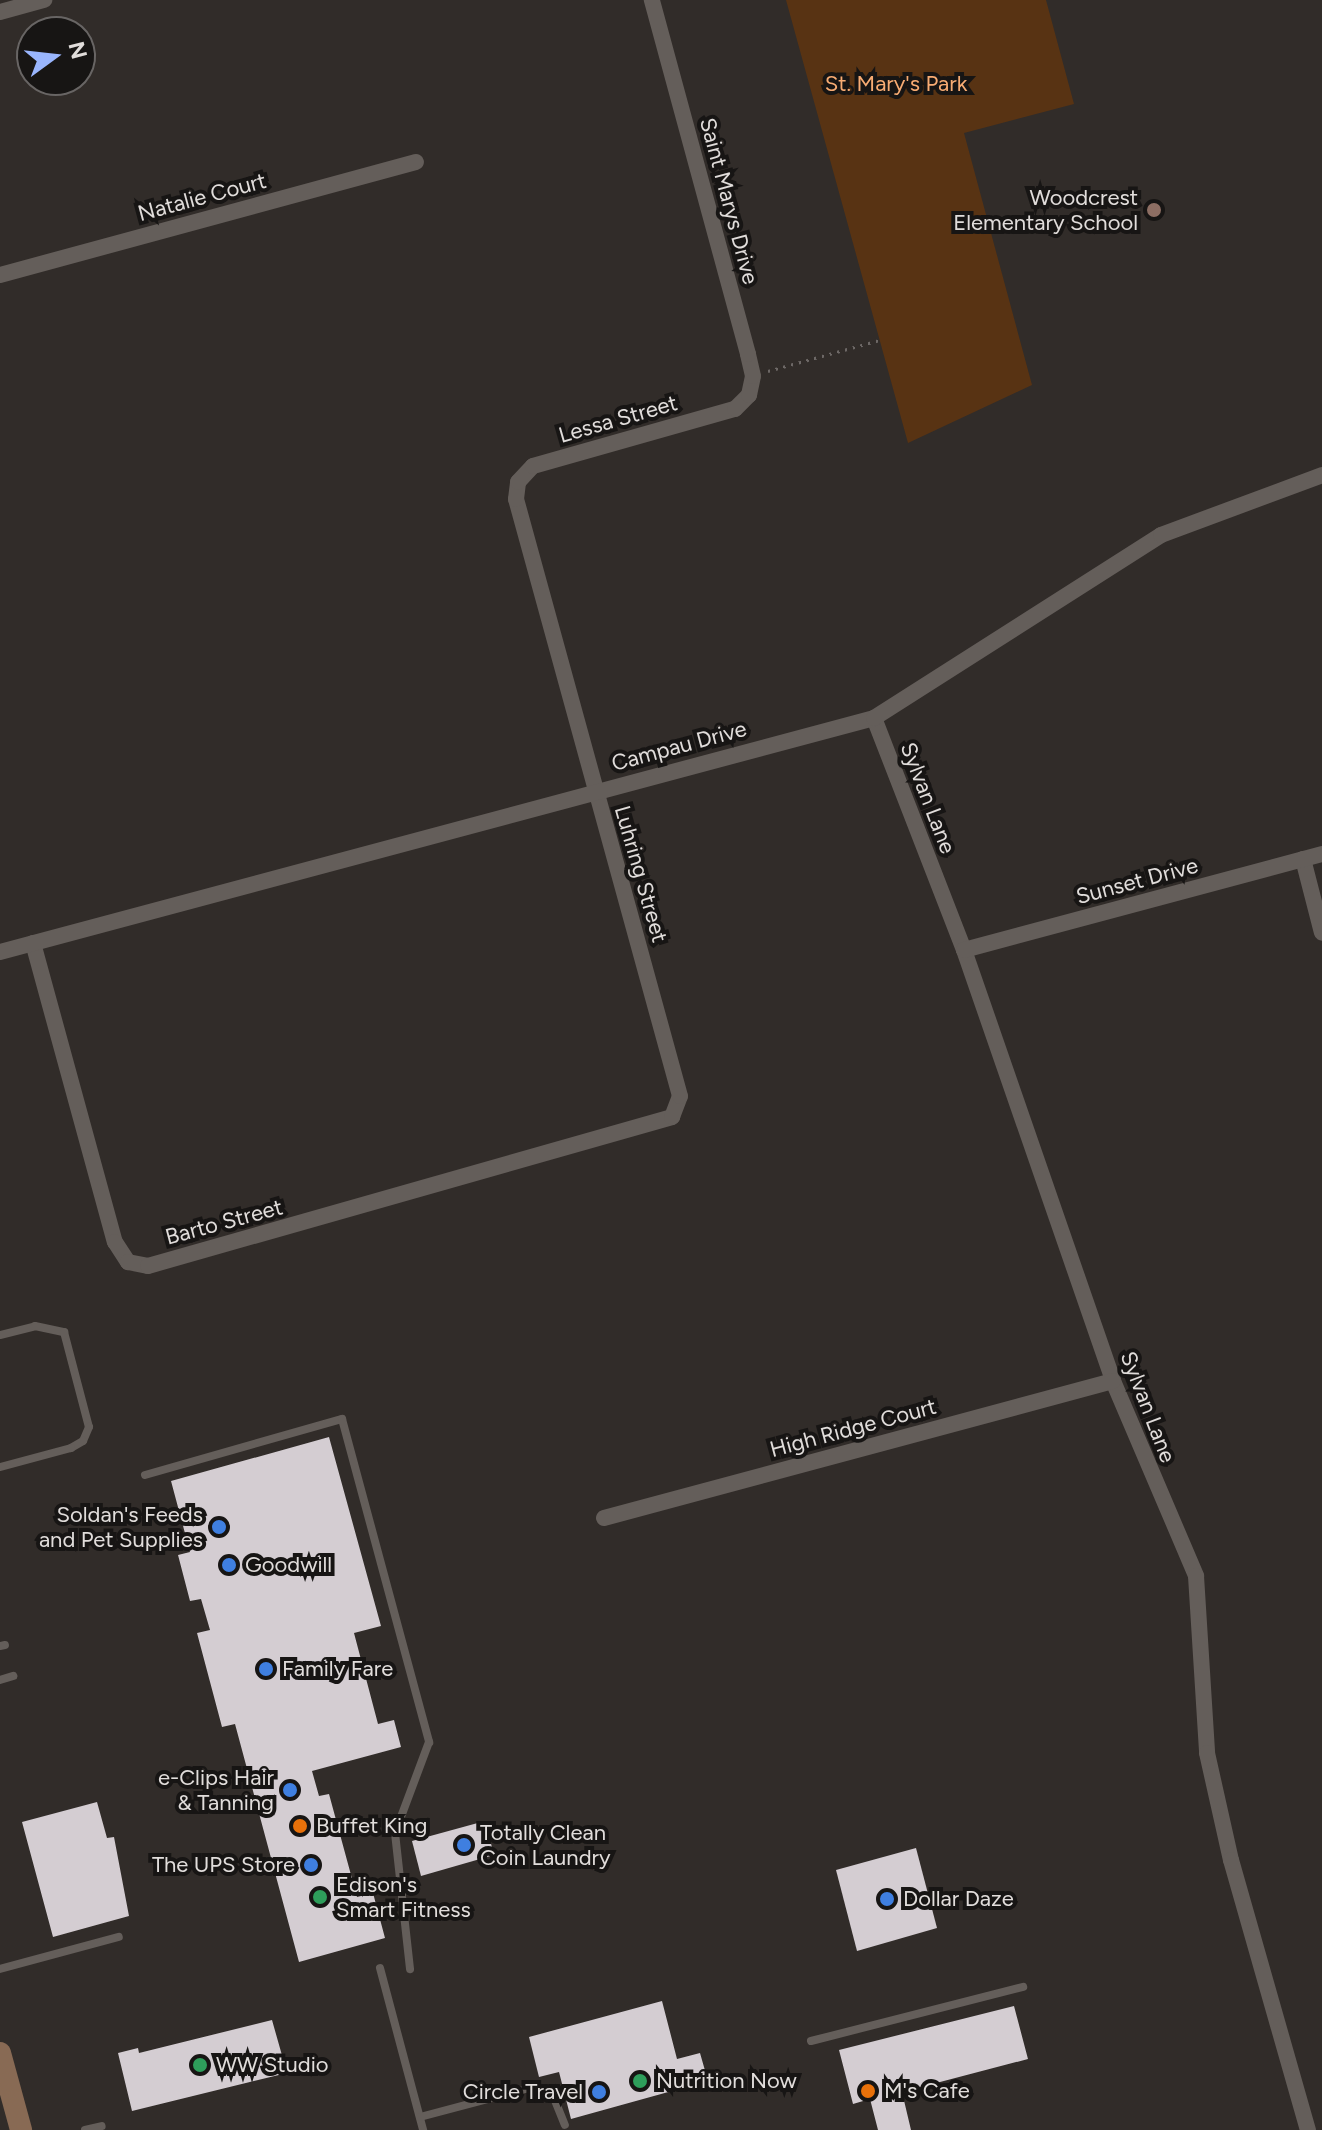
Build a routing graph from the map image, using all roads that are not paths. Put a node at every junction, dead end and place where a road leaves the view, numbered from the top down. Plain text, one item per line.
1 (44, 0) edge
2 (652, 0) edge
3 (0, 12) edge
4 (416, 162) dead end
5 (0, 275) edge
6 (735, 409) joint
7 (1322, 475) edge
8 (518, 482) joint
9 (874, 718) junction
10 (595, 790) junction
11 (1322, 854) edge
12 (1303, 859) junction
13 (1322, 933) edge
14 (33, 943) junction
15 (964, 950) junction
16 (0, 952) edge
17 (654, 1126) joint
18 (0, 1335) edge
19 (1113, 1381) junction
20 (0, 1467) edge
21 (145, 1475) dead end
22 (604, 1518) dead end
23 (13, 1676) dead end
24 (0, 1680) edge
25 (119, 1937) dead end
26 (380, 1968) dead end
27 (0, 1969) edge
28 (410, 1969) dead end
29 (1023, 1987) dead end
30 (811, 2041) dead end
31 (0, 2053) edge
32 (420, 2117) junction
33 (565, 2125) dead end
34 (102, 2126) dead end
35 (21, 2130) edge
36 (85, 2130) edge
37 (423, 2130) edge
38 (1308, 2130) edge

1 - 3 street
2 - 6 street, Saint Marys Drive
4 - 5 street, Natalie Court
6 - 8 street, Lessa Street
7 - 9 street, Campau Drive
8 - 10 street, Luhring Street
9 - 10 street, Campau Drive
9 - 15 street, Sylvan Lane
10 - 14 street, Campau Drive
10 - 17 street, Luhring Street
11 - 12 street, Sunset Drive
12 - 13 street
12 - 15 street, Sunset Drive
14 - 16 street, Campau Drive
14 - 17 street, Barto Street
15 - 19 street, Sylvan Lane
18 - 20 lane
19 - 22 street, High Ridge Court
19 - 38 street, Sylvan Lane
21 - 28 lane
23 - 24 lane
25 - 27 lane
26 - 32 lane
29 - 30 lane
31 - 35 main road
32 - 33 lane
32 - 37 lane
34 - 36 lane

